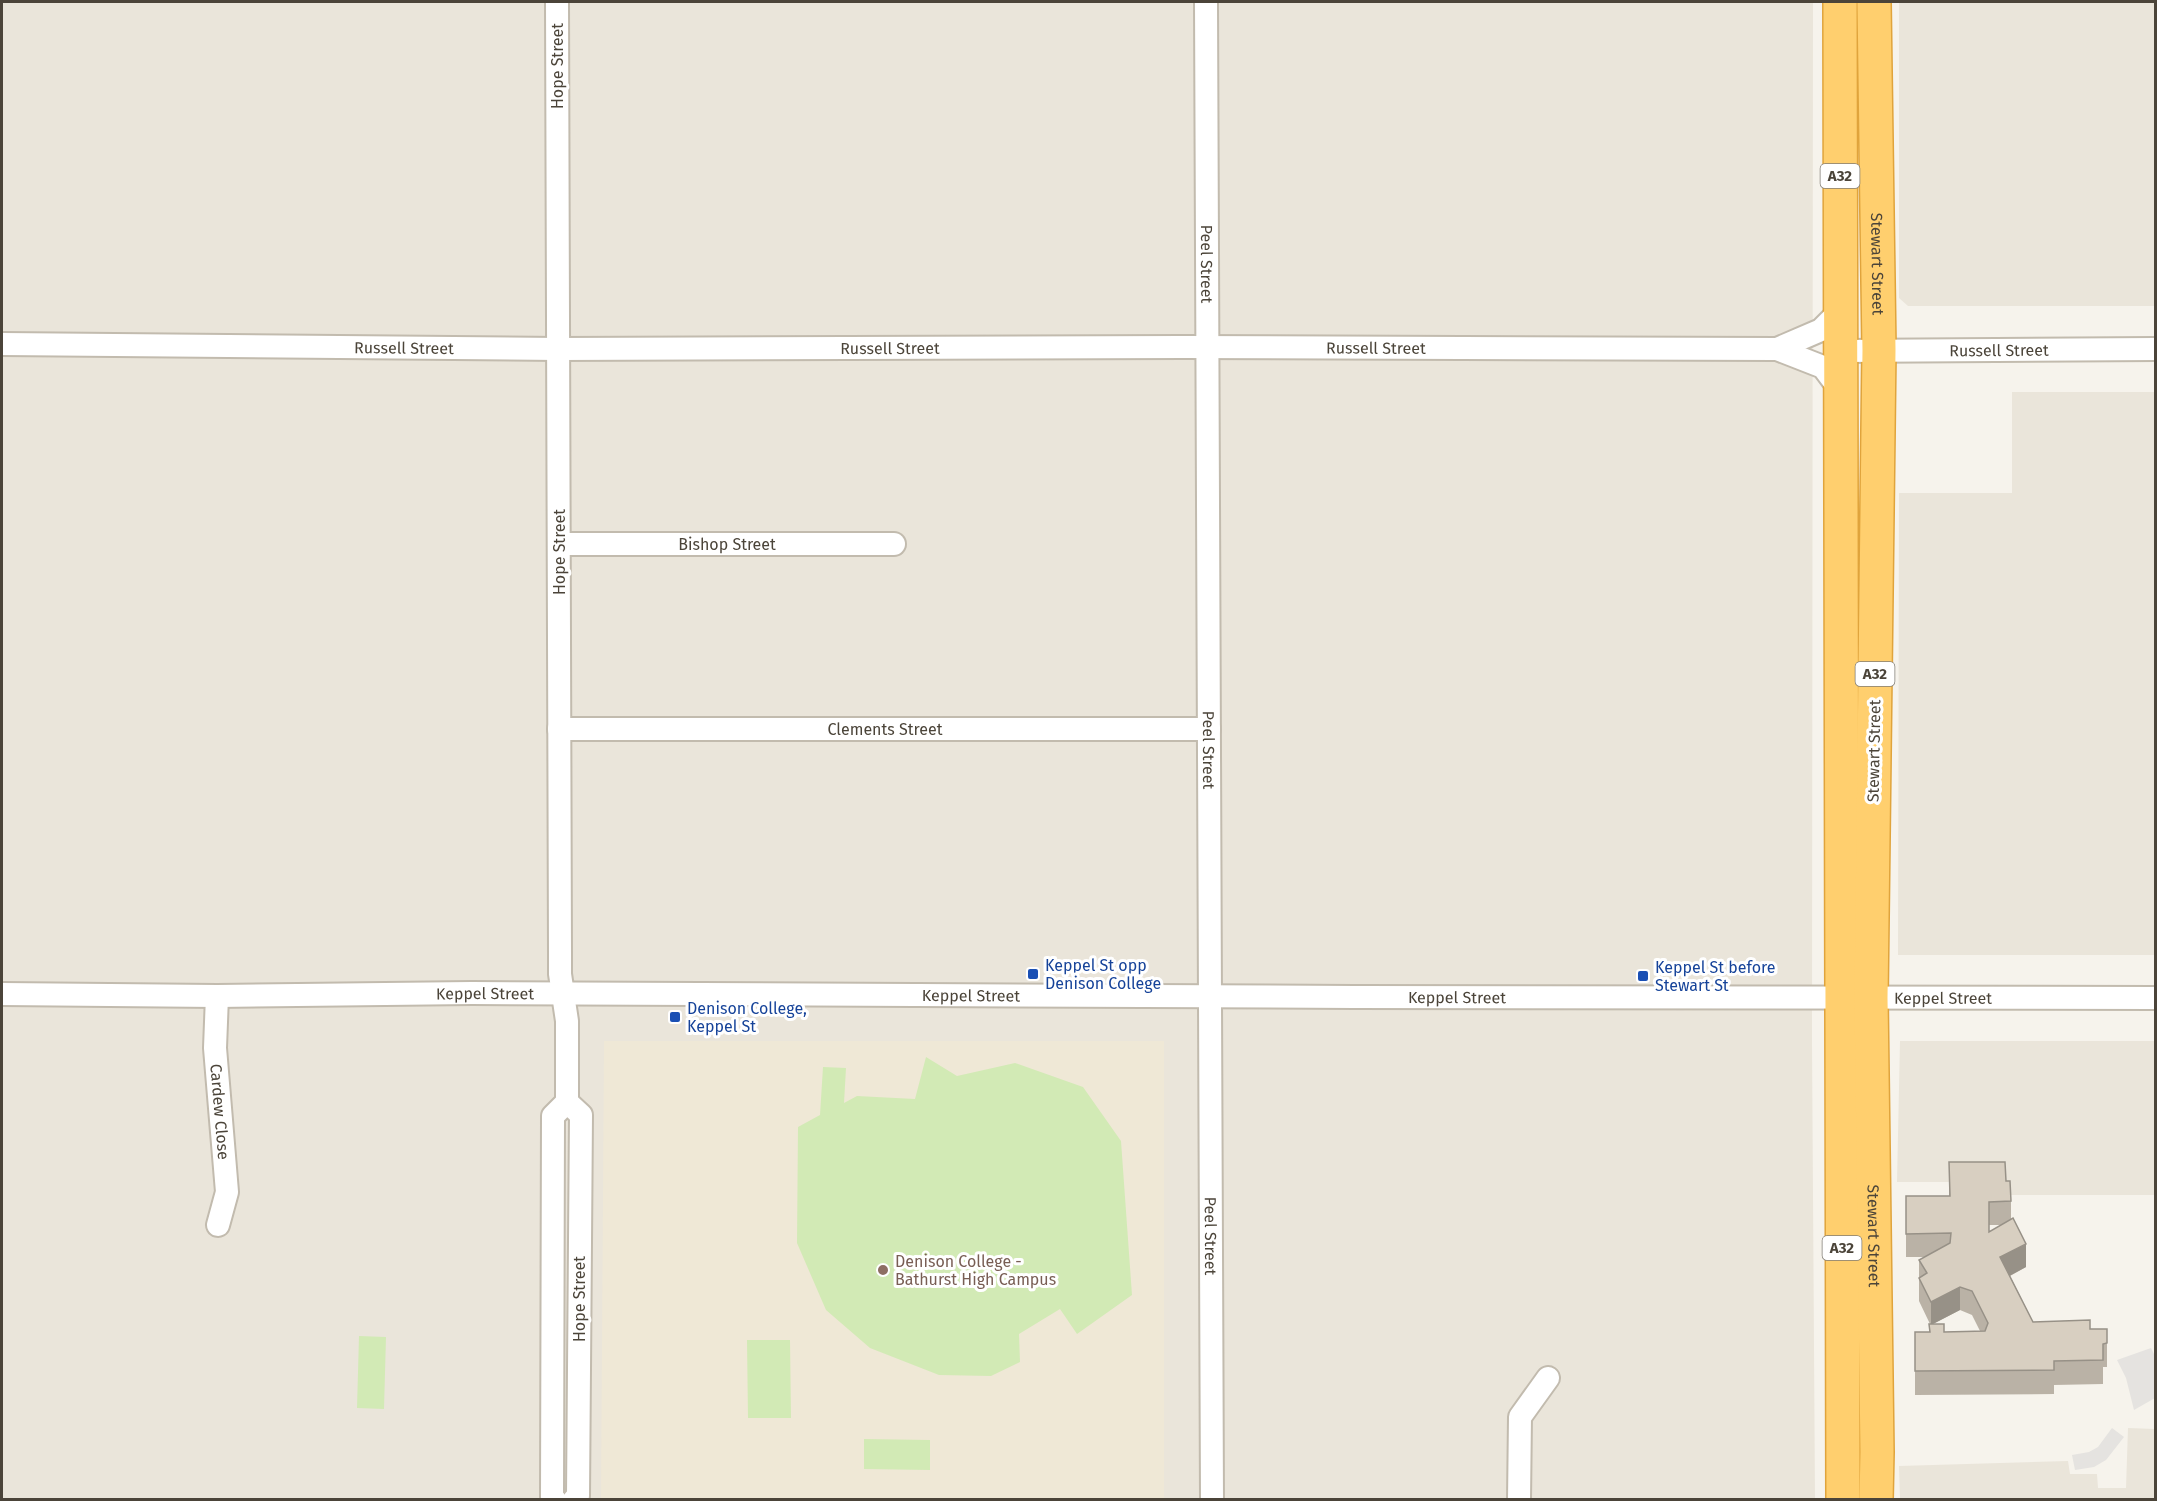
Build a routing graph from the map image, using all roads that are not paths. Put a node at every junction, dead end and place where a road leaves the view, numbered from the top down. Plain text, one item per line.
1 (557, 2) edge
2 (1206, 2) edge
3 (1840, 2) edge
4 (1874, 2) edge
5 (1841, 310) junction
6 (2, 344) edge
7 (1208, 347) junction
8 (558, 349) junction
9 (1777, 349) junction
10 (2156, 349) edge
11 (1880, 350) junction
12 (1841, 351) junction
13 (1841, 391) junction
14 (559, 544) junction
15 (894, 544) dead end
16 (559, 729) junction
17 (1209, 729) junction
18 (2, 994) edge
19 (563, 994) junction
20 (217, 996) junction
21 (1210, 996) junction
22 (1857, 997) junction
23 (2156, 998) edge
24 (567, 1102) junction
25 (218, 1225) dead end
26 (1548, 1378) dead end
27 (555, 1500) edge
28 (574, 1500) edge
29 (1212, 1500) edge
30 (1519, 1500) edge
31 (1843, 1500) edge
32 (1876, 1500) edge

1 - 8 street, Hope Street
2 - 7 street, Peel Street
3 - 5 highway, Stewart Street / A32
4 - 11 highway, Stewart Street / A32
5 - 9 street, Russell Street
5 - 12 highway, Stewart Street / A32
6 - 8 street, Russell Street
7 - 8 street, Russell Street
7 - 9 street, Russell Street
7 - 17 street, Peel Street
8 - 14 street, Hope Street
9 - 13 street, Russell Street
10 - 11 street, Russell Street
11 - 12 street, Russell Street
11 - 22 highway, Stewart Street / A32
12 - 13 highway, Stewart Street / A32
13 - 22 highway, Stewart Street / A32
14 - 15 street, Bishop Street
14 - 16 street, Hope Street
16 - 17 street, Clements Street
16 - 19 street, Hope Street
17 - 21 street, Peel Street
18 - 20 street, Keppel Street
19 - 20 street, Keppel Street
19 - 21 street, Keppel Street
19 - 24 street, Hope Street
20 - 25 street, Cardew Close
21 - 22 street, Keppel Street
21 - 29 street, Peel Street
22 - 23 street, Keppel Street
22 - 31 highway, Stewart Street / A32
22 - 32 highway, Stewart Street / A32
24 - 27 street, Hope Street
24 - 28 street, Hope Street
26 - 30 street

